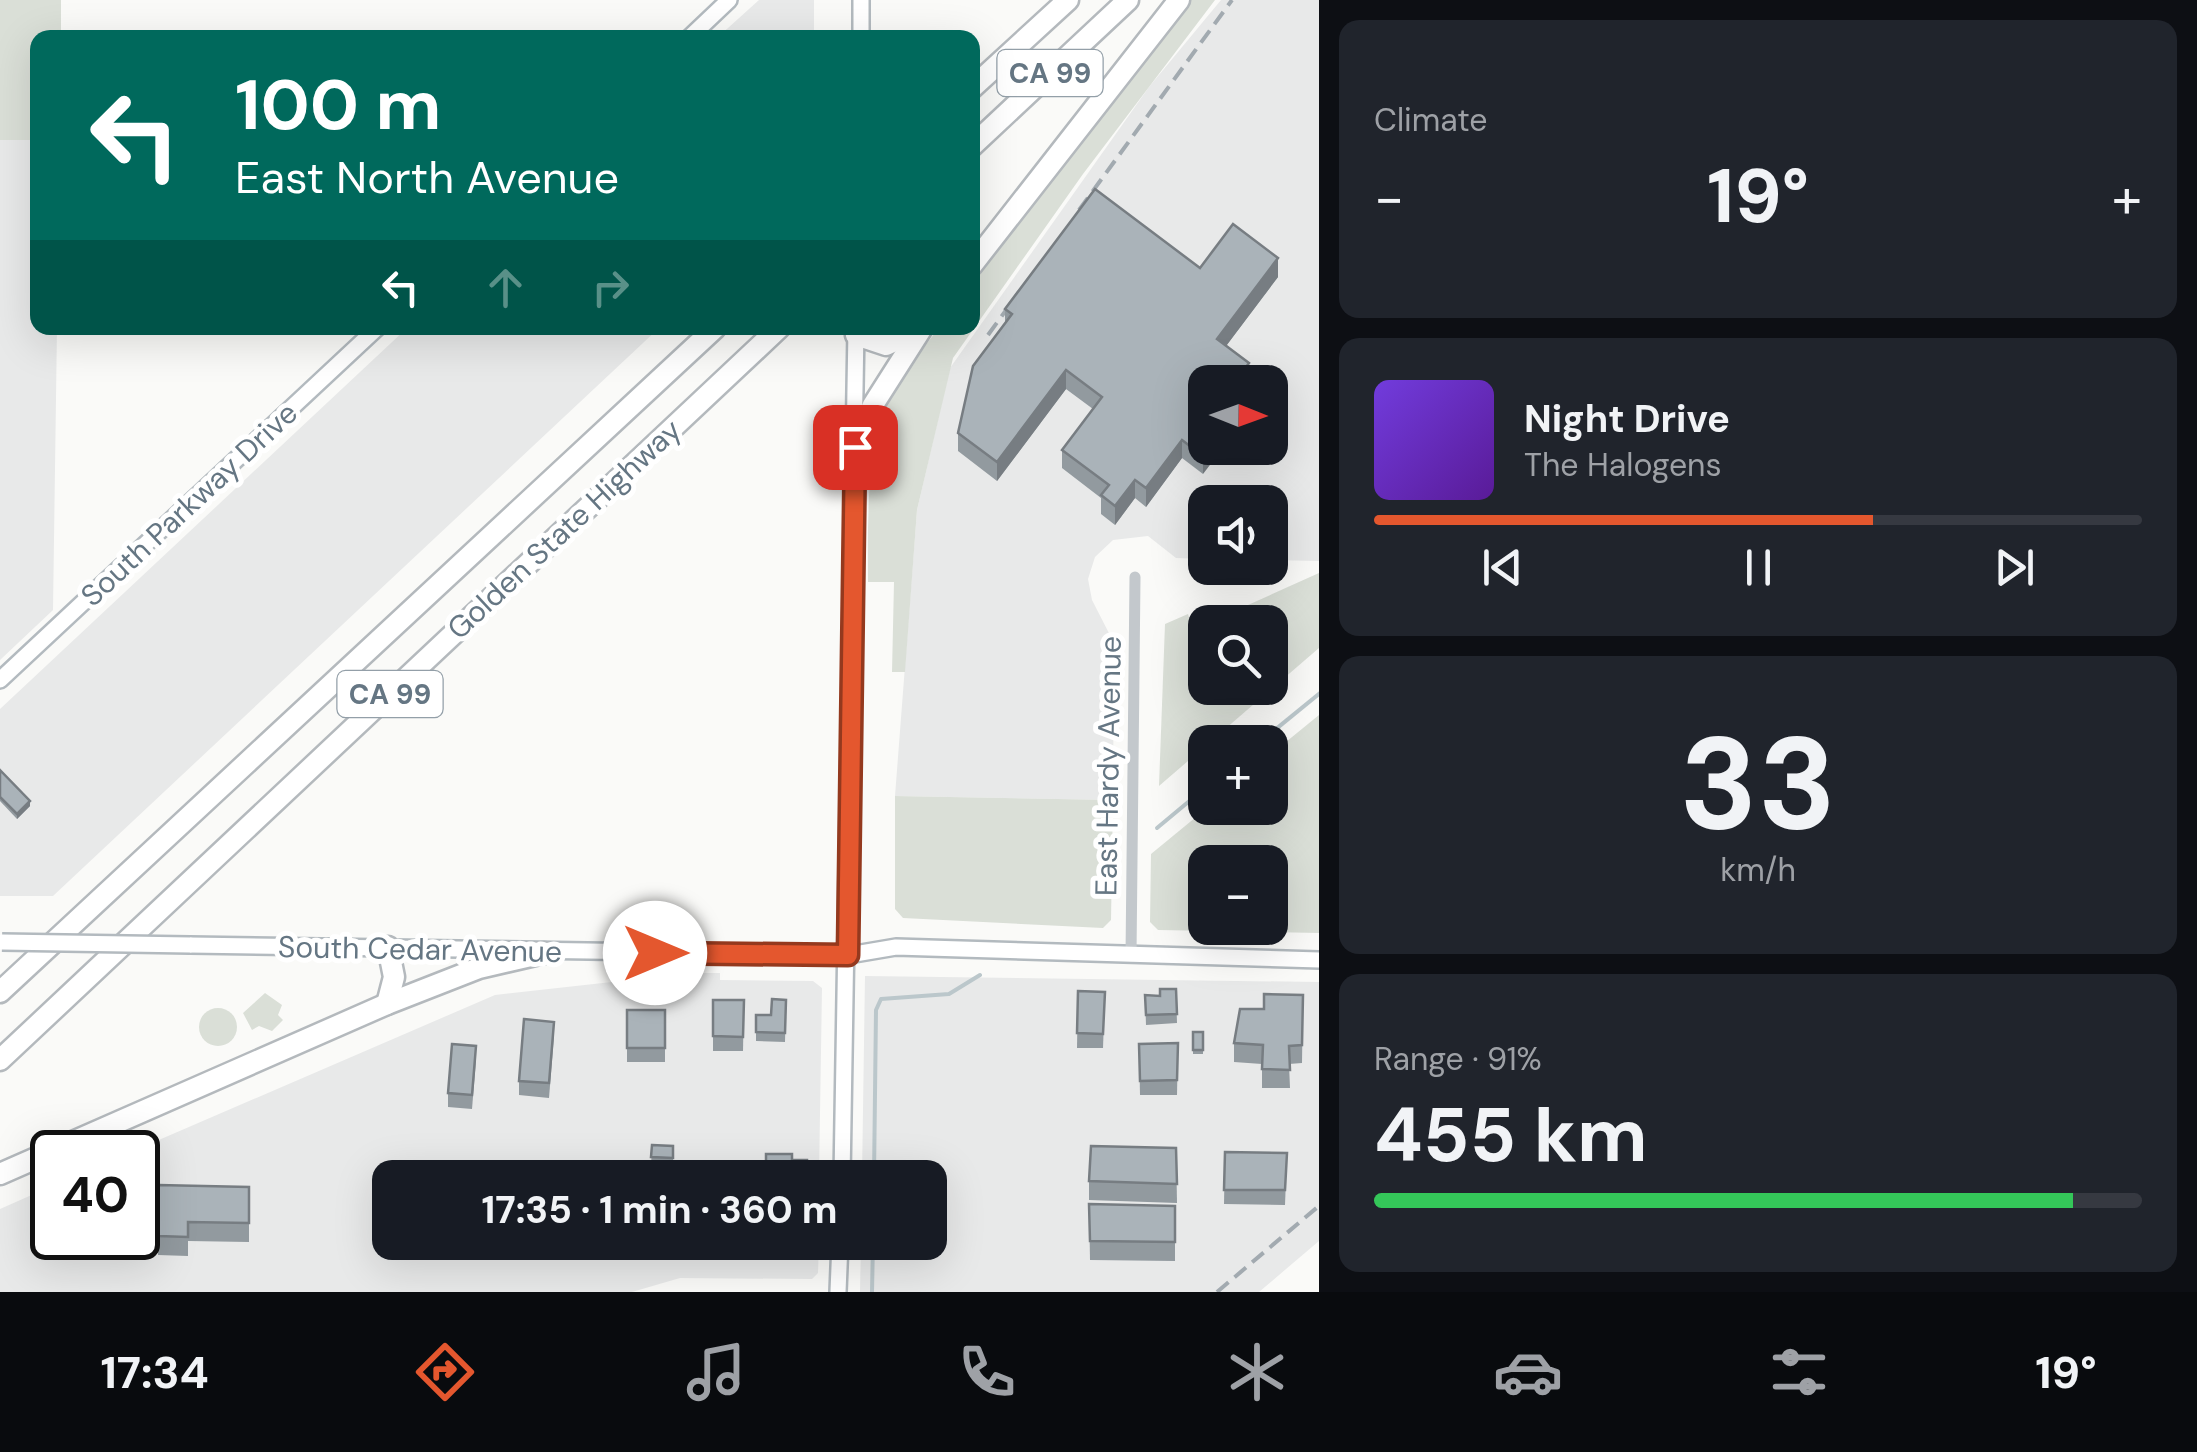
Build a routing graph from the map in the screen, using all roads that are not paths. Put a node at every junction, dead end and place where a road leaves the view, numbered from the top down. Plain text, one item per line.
1 (729, 0) edge
2 (861, 0) edge
3 (1068, 0) edge
4 (1128, 0) edge
5 (1179, 0) edge
6 (697, 30) edge
7 (860, 30) edge
8 (980, 81) edge
9 (980, 139) edge
10 (980, 255) edge
11 (370, 335) edge
12 (707, 335) edge
13 (772, 335) edge
14 (856, 335) edge
15 (864, 335) edge
16 (912, 335) edge
17 (918, 335) edge
18 (855, 447) junction
19 (1135, 577) dead end
20 (0, 680) edge
21 (1, 942) edge
22 (388, 947) junction
23 (544, 953) junction
24 (848, 955) junction
25 (1131, 956) junction
26 (1319, 960) edge
27 (0, 992) edge
28 (387, 1004) junction
29 (0, 1060) edge
30 (842, 1160) edge
31 (0, 1174) edge
32 (839, 1260) edge
33 (838, 1292) edge

1 - 6 street
2 - 7 street
3 - 8 highway, CA 99
4 - 9 highway, CA 99
5 - 10 highway
11 - 20 street, South Parkway Drive
12 - 27 highway, Golden State Highway / CA 99
13 - 29 highway, Golden State Highway / CA 99
14 - 18 street
15 - 16 highway
17 - 18 highway
18 - 24 street
19 - 25 street, East Hardy Avenue
21 - 22 street, South Cedar Avenue, bridge
22 - 23 street, South Cedar Avenue
22 - 28 highway
23 - 24 street, South Cedar Avenue
23 - 28 highway
24 - 25 street, South Cedar Avenue
24 - 30 street
25 - 26 street, South Cedar Avenue
28 - 31 highway
32 - 33 street

